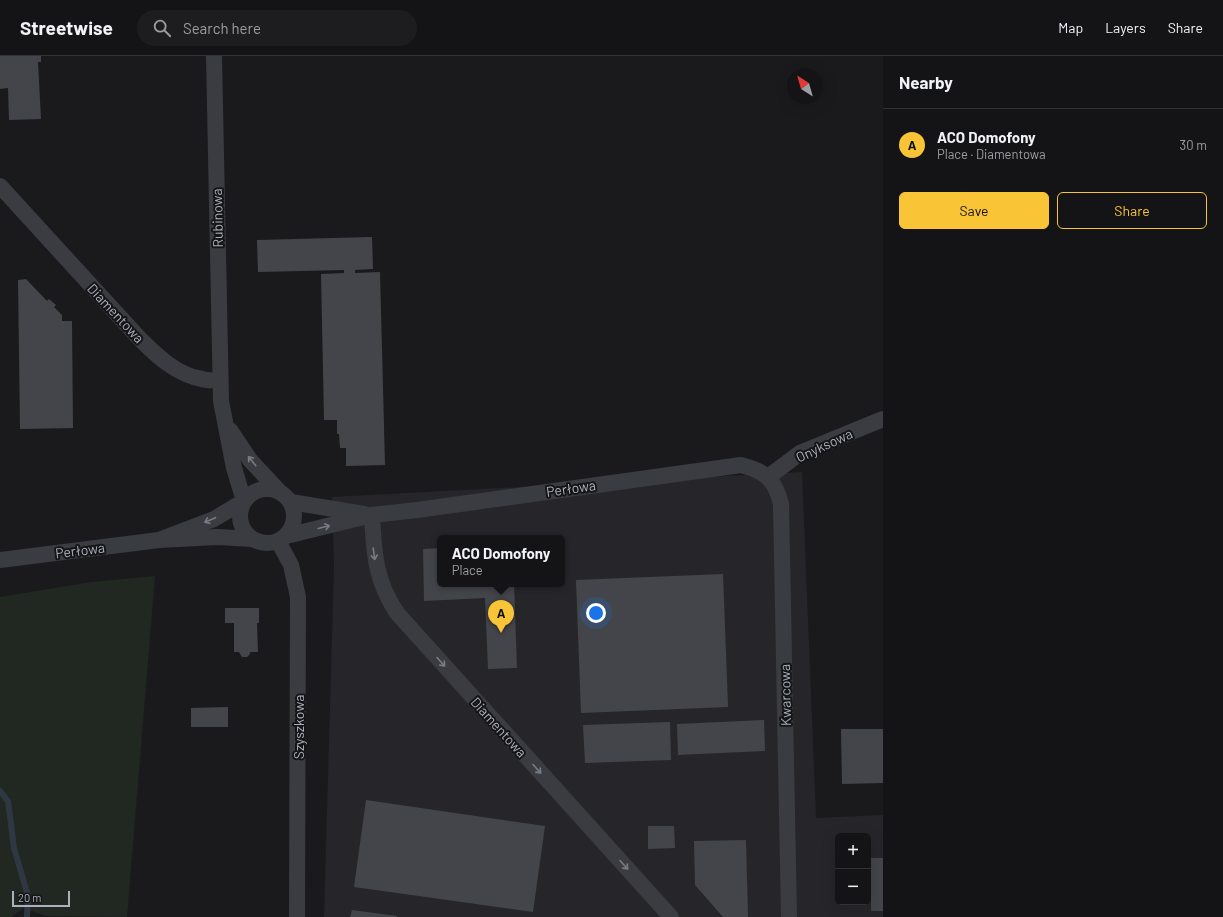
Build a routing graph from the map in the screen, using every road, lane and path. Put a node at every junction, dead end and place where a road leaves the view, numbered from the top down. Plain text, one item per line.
1 (214, 56) edge
2 (0, 186) edge
3 (220, 380) junction
4 (883, 419) edge
5 (226, 424) junction
6 (768, 477) junction
7 (278, 490) junction
8 (244, 501) junction
9 (291, 502) junction
10 (372, 515) junction
11 (282, 538) junction
12 (252, 539) junction
13 (159, 540) junction
14 (0, 560) edge
15 (297, 917) edge
16 (671, 917) edge
17 (789, 917) edge

1 - 3 street, Rubinowa
2 - 3 street, Diamentowa
3 - 5 street
4 - 6 street, Onyksowa
7 -> 5 street
5 - 8 street
6 - 10 street, Perłowa
6 - 17 street, Kwarcowa
7 - 8 street
7 - 9 street
8 - 12 street
8 -> 13 street, Perłowa
9 - 10 street, Perłowa
9 - 11 street
11 -> 10 street, Perłowa
10 -> 16 street, Diamentowa
11 - 12 street
11 - 15 street, Szyszkowa
12 - 13 street, Perłowa
13 - 14 street, Perłowa

